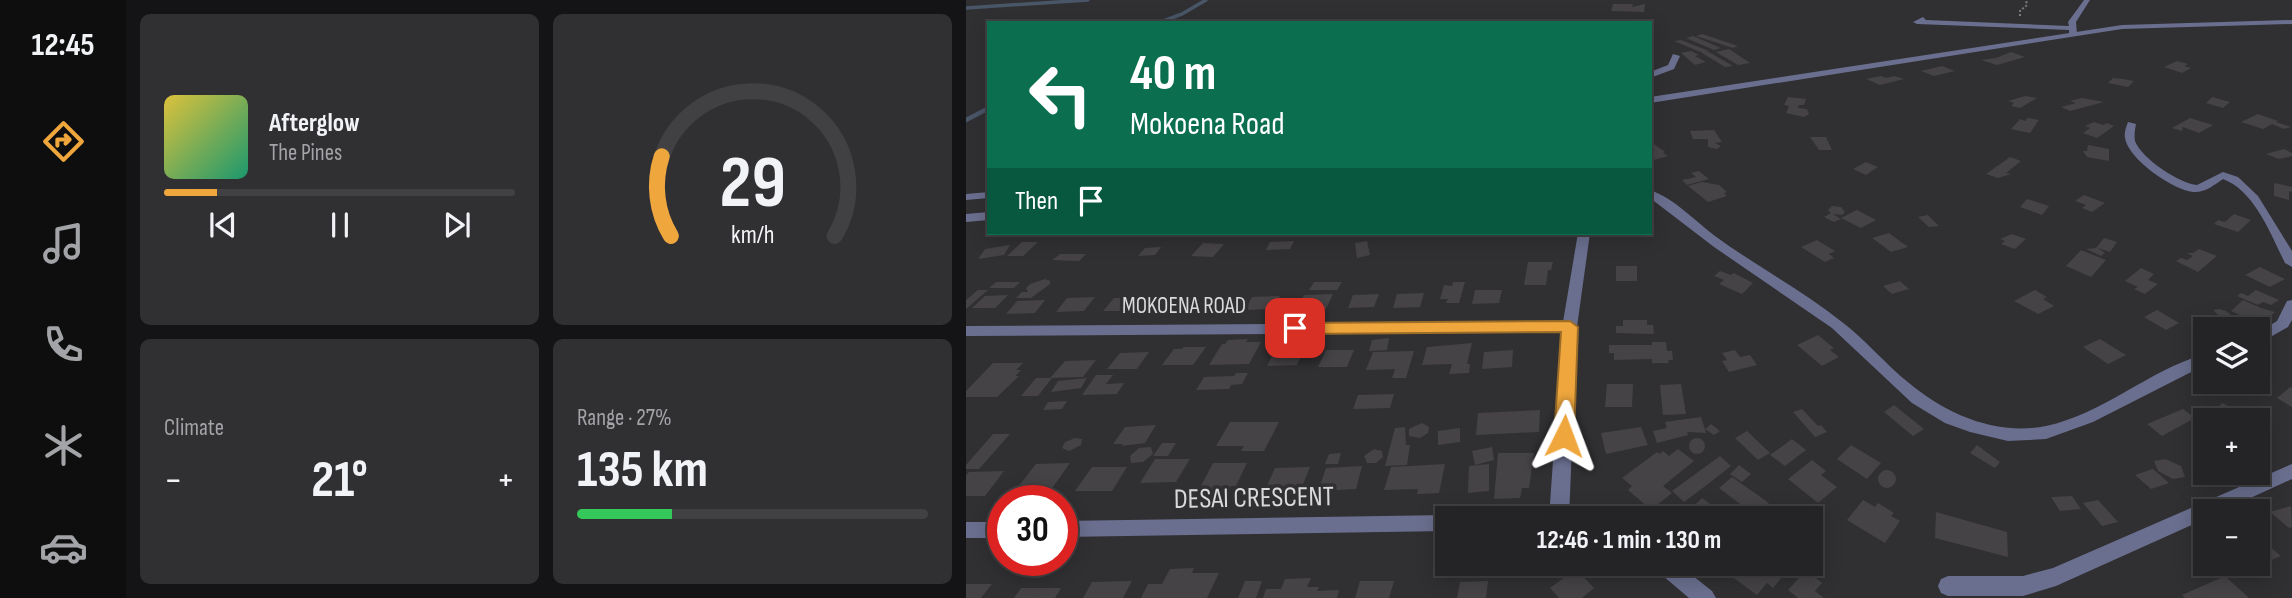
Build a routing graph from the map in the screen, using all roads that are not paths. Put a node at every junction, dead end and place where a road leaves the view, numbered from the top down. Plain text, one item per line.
1 (2087, 0) edge
2 (1923, 19) dead end
3 (2292, 22) edge
4 (2073, 31) junction
5 (1676, 56) dead end
6 (1652, 74) edge
7 (1652, 100) edge
8 (2131, 124) dead end
9 (1652, 194) edge
10 (987, 195) edge
11 (966, 197) edge
12 (987, 216) edge
13 (966, 218) edge
14 (1584, 235) edge
15 (2292, 263) edge
16 (2292, 304) edge
17 (1570, 327) junction
18 (966, 331) edge
19 (2270, 332) edge
20 (2193, 364) edge
21 (2292, 471) edge
22 (1560, 506) edge
23 (1435, 523) edge
24 (1078, 529) edge
25 (966, 530) edge
26 (987, 530) edge
27 (1678, 576) edge
28 (1948, 586) dead end
29 (1705, 598) edge

1 - 4 street
2 - 4 street
3 - 4 street
4 - 7 street
5 - 6 street
8 - 15 street
9 - 20 street
10 - 11 street
12 - 13 street
14 - 17 street
16 - 19 street
17 - 18 street, MOKOENA ROAD
17 - 22 street
21 - 28 street
23 - 24 street, DESAI CRESCENT
25 - 26 street
27 - 29 street

